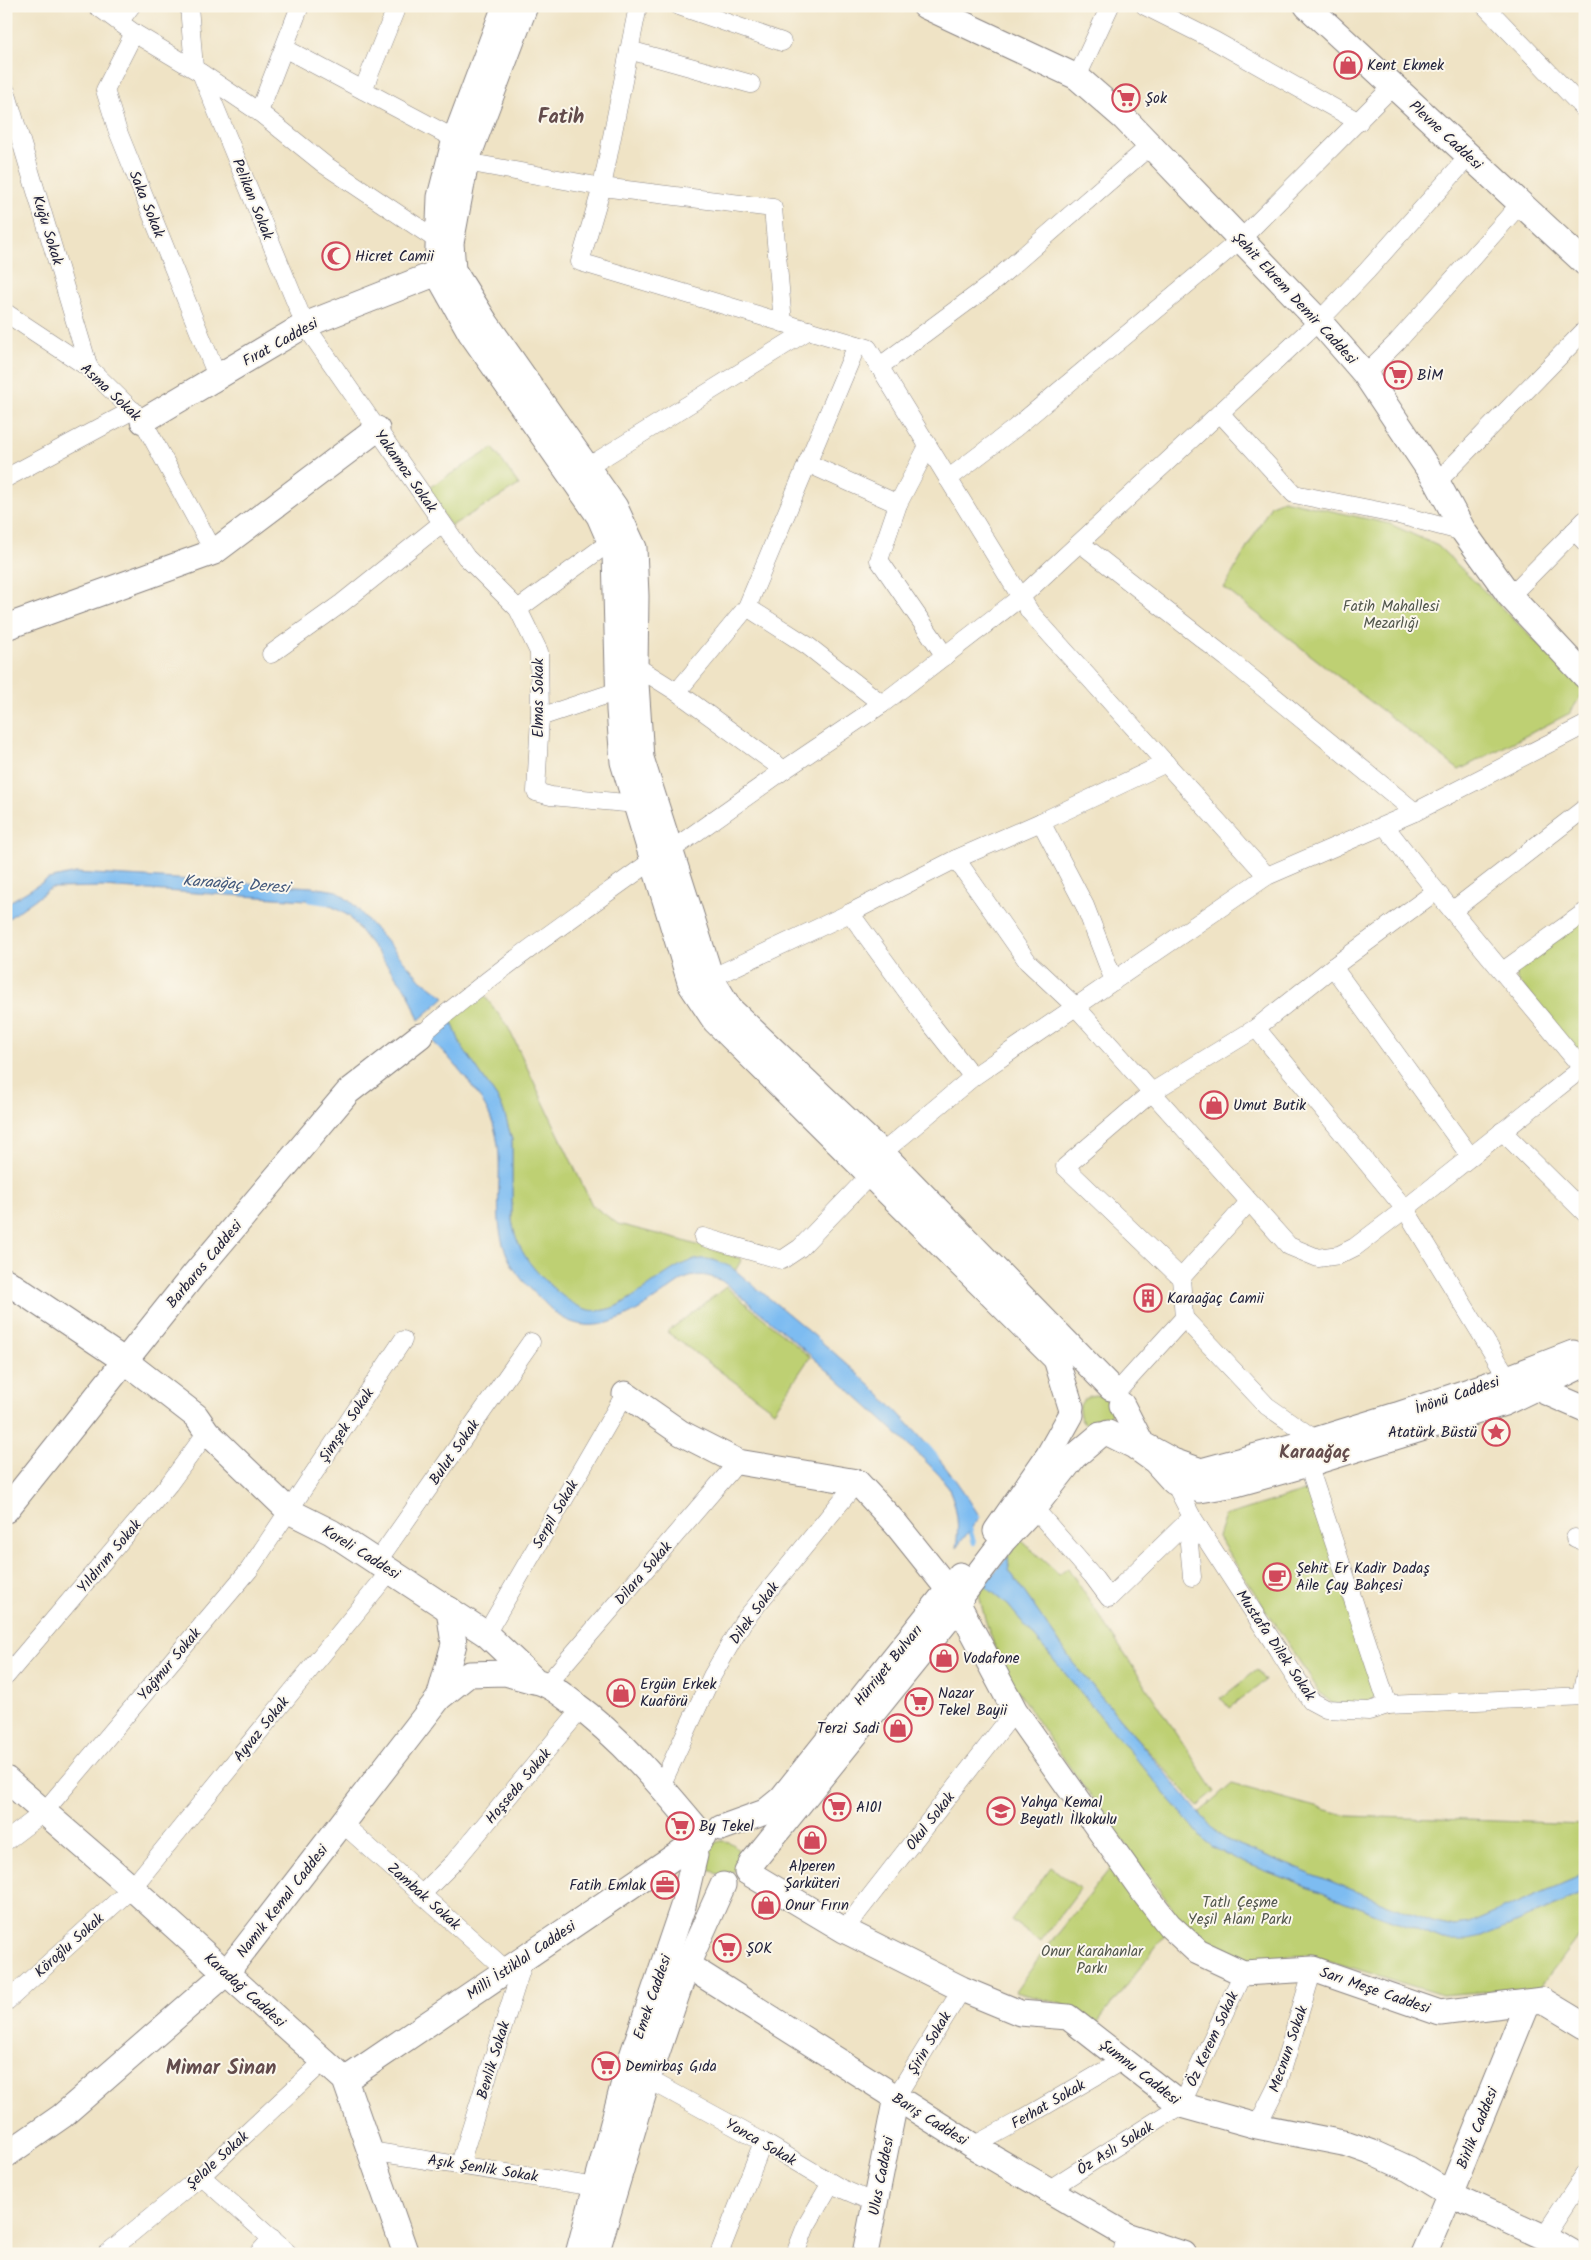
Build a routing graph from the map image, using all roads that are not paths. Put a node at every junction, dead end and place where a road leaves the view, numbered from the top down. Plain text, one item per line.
1 (97, 6) edge
2 (131, 6) edge
3 (188, 6) edge
4 (300, 6) edge
5 (398, 6) edge
6 (505, 6) edge
7 (525, 6) edge
8 (638, 6) edge
9 (679, 6) edge
10 (925, 6) edge
11 (1110, 6) edge
12 (1145, 6) edge
13 (1307, 6) edge
14 (1485, 6) edge
15 (119, 22) junction
16 (134, 33) junction
17 (782, 42) dead end
18 (284, 48) junction
19 (630, 50) junction
20 (197, 70) junction
21 (1077, 77) junction
22 (751, 84) dead end
23 (1393, 86) junction
24 (363, 90) junction
25 (6, 91) edge
26 (1585, 110) edge
27 (259, 112) junction
28 (1360, 122) junction
29 (455, 139) junction
30 (1151, 145) junction
31 (1469, 156) junction
32 (466, 162) junction
33 (602, 187) junction
34 (1520, 203) junction
35 (1242, 239) junction
36 (444, 242) junction
37 (1585, 264) edge
38 (445, 272) junction
39 (6, 313) edge
40 (1319, 321) junction
41 (783, 323) junction
42 (305, 325) junction
43 (809, 330) junction
44 (1585, 330) edge
45 (857, 345) junction
46 (879, 367) junction
47 (89, 368) junction
48 (1365, 374) junction
49 (217, 376) junction
50 (1220, 413) junction
51 (138, 416) junction
52 (377, 429) junction
53 (928, 446) junction
54 (808, 463) junction
55 (586, 468) junction
56 (6, 478) edge
57 (948, 479) junction
58 (1437, 482) junction
59 (898, 504) junction
60 (442, 523) junction
61 (1581, 531) edge
62 (1464, 532) junction
63 (610, 542) junction
64 (1080, 543) junction
65 (214, 552) junction
66 (1510, 596) junction
67 (1021, 597) junction
68 (747, 607) junction
69 (518, 608) junction
70 (6, 627) edge
71 (271, 654) dead end
72 (945, 656) junction
73 (634, 668) junction
74 (1585, 676) edge
75 (618, 691) junction
76 (677, 692) junction
77 (882, 704) junction
78 (540, 718) junction
79 (1585, 725) edge
80 (1166, 763) junction
81 (784, 770) junction
82 (1398, 798) junction
83 (636, 804) junction
84 (1585, 808) edge
85 (1415, 812) junction
86 (1041, 822) junction
87 (1392, 822) junction
88 (662, 856) junction
89 (956, 859) junction
90 (1268, 876) junction
91 (1436, 892) junction
92 (1452, 911) junction
93 (1585, 912) edge
94 (850, 913) junction
95 (1333, 967) junction
96 (1503, 971) junction
97 (710, 978) junction
98 (1114, 981) junction
99 (1076, 1007) junction
100 (1256, 1028) junction
101 (420, 1036) joint
102 (1583, 1067) edge
103 (973, 1077) junction
104 (1152, 1092) junction
105 (1502, 1131) junction
106 (882, 1152) junction
107 (1470, 1156) junction
108 (870, 1175) junction
109 (1249, 1202) junction
110 (1405, 1210) junction
111 (1585, 1213) edge
112 (703, 1237) dead end
113 (1181, 1278) junction
114 (6, 1281) edge
115 (1184, 1318) junction
116 (403, 1340) dead end
117 (531, 1342) dead end
118 (1585, 1348) edge
119 (125, 1361) junction
120 (1585, 1364) edge
121 (1508, 1378) junction
122 (1537, 1387) junction
123 (625, 1394) joint
124 (1116, 1395) junction
125 (1585, 1409) edge
126 (1071, 1411) junction
127 (208, 1432) junction
128 (1104, 1434) junction
129 (1316, 1440) junction
130 (738, 1462) junction
131 (1308, 1464) junction
132 (857, 1482) junction
133 (1174, 1482) junction
134 (1034, 1508) junction
135 (6, 1510) edge
136 (289, 1511) junction
137 (1195, 1523) junction
138 (999, 1536) junction
139 (384, 1566) junction
140 (1192, 1577) dead end
141 (960, 1587) junction
142 (449, 1609) junction
143 (486, 1634) junction
144 (6, 1676) edge
145 (1585, 1676) edge
146 (542, 1683) junction
147 (1583, 1696) edge
148 (439, 1698) junction
149 (1388, 1705) junction
150 (581, 1709) junction
151 (1015, 1712) junction
152 (6, 1779) edge
153 (661, 1786) junction
154 (42, 1812) junction
155 (342, 1823) junction
156 (704, 1840) junction
157 (6, 1841) edge
158 (749, 1868) junction
159 (723, 1886) junction
160 (132, 1888) junction
161 (422, 1894) junction
162 (844, 1930) junction
163 (515, 1963) junction
164 (687, 1965) junction
165 (1313, 1969) junction
166 (226, 1973) junction
167 (1243, 1973) junction
168 (962, 1989) junction
169 (6, 2002) edge
170 (1528, 2002) junction
171 (1585, 2026) edge
172 (1123, 2060) junction
173 (324, 2061) junction
174 (648, 2079) junction
175 (345, 2080) junction
176 (896, 2097) junction
177 (1181, 2105) junction
178 (1257, 2126) junction
179 (763, 2142) junction
180 (973, 2146) junction
181 (370, 2151) junction
182 (6, 2155) edge
183 (460, 2164) junction
184 (1585, 2174) edge
185 (201, 2176) junction
186 (831, 2183) junction
187 (596, 2187) junction
188 (1048, 2190) junction
189 (1450, 2194) junction
190 (875, 2203) junction
191 (1544, 2237) junction
192 (272, 2238) junction
193 (1124, 2244) edge
194 (401, 2250) edge
195 (579, 2251) edge
196 (106, 2254) edge
197 (258, 2254) edge
198 (290, 2254) edge
199 (719, 2254) edge
200 (795, 2254) edge
201 (865, 2254) edge
202 (1183, 2254) edge
203 (1424, 2254) edge
204 (1574, 2254) edge

1 - 15 street
2 - 15 street
3 - 20 street, Pelikan Sokak
4 - 18 street
5 - 24 street
6 - 29 street
7 - 32 street
8 - 19 street
9 - 17 street
10 - 21 street, Şehit Ekrem Demir Caddesi
11 - 21 street
12 - 28 street
13 - 23 street, Plevne Caddesi
14 - 26 street
15 - 16 street
16 - 20 street
16 - 49 street, Saka Sokak
18 - 24 street
18 - 27 street
19 - 22 street
19 - 33 street
20 - 27 street
20 - 42 street, Pelikan Sokak
21 - 30 street, Şehit Ekrem Demir Caddesi
23 - 28 street
23 - 31 street, Plevne Caddesi
24 - 29 street
25 - 47 street, Kuğu Sokak
27 - 36 street
28 - 35 street
29 - 36 street
30 - 35 street, Şehit Ekrem Demir Caddesi
30 - 46 street
31 - 34 street, Plevne Caddesi
31 - 40 street
32 - 33 street
32 - 36 street
33 - 41 street
33 - 41 street
34 - 37 street, Plevne Caddesi
34 - 48 street
35 - 40 street, Şehit Ekrem Demir Caddesi
35 - 57 street
36 - 38 street
38 - 42 street, Fırat Caddesi
38 - 55 street
38 - 63 street
39 - 47 street, Asma Sokak
40 - 48 street, Şehit Ekrem Demir Caddesi
40 - 50 street
41 - 43 street
42 - 49 street, Fırat Caddesi
42 - 52 street, Yakamoz Sokak
43 - 45 street
43 - 55 street
44 - 58 street
45 - 46 street
45 - 54 street
46 - 53 street
47 - 51 street, Asma Sokak
48 - 58 street, Şehit Ekrem Demir Caddesi
49 - 51 street, Fırat Caddesi
50 - 62 street
50 - 64 street
51 - 56 street
51 - 65 street, Asma Sokak
52 - 60 street, Yakamoz Sokak
52 - 65 street
53 - 57 street
53 - 59 street
54 - 59 street
54 - 68 street
55 - 73 street
57 - 67 street
58 - 62 street, Şehit Ekrem Demir Caddesi
59 - 72 street
60 - 69 street, Yakamoz Sokak
60 - 71 street
61 - 66 street
62 - 66 street, Şehit Ekrem Demir Caddesi
63 - 69 street
63 - 75 street
64 - 67 street
64 - 82 street
65 - 70 street
66 - 74 street, Şehit Ekrem Demir Caddesi
67 - 72 street
67 - 80 street
68 - 76 street
68 - 77 street
69 - 78 street, Elmas Sokak
72 - 77 street
73 - 76 street
73 - 88 street
75 - 78 street
75 - 83 street
76 - 81 street
77 - 81 street
78 - 83 street, Elmas Sokak
79 - 85 street
80 - 86 street
80 - 90 street
81 - 88 street
82 - 85 street
82 - 87 street
83 - 88 street
84 - 92 street
85 - 87 street
86 - 89 street
86 - 98 street
87 - 90 street
87 - 91 street
88 - 97 street, İnönü Caddesi
88 - 101 street
88 - 108 street
89 - 94 street
89 - 99 street
90 - 98 street
91 - 92 street
91 - 95 street
92 - 96 street
93 - 96 street
94 - 97 street
94 - 103 street
95 - 100 street
95 - 107 street
96 - 102 street
97 - 106 street, İnönü Caddesi
98 - 99 street
99 - 103 street
99 - 104 street
100 - 104 street
100 - 110 street
101 - 119 street, Barbaros Caddesi
102 - 105 street
103 - 106 street
104 - 109 street
104 - 113 street
105 - 107 street
105 - 111 street
106 - 124 street, İnönü Caddesi
107 - 110 street
108 - 112 street
108 - 126 street
109 - 110 street
109 - 113 street
110 - 121 street
113 - 115 street
114 - 119 street, Koreli Caddesi
115 - 124 street
115 - 129 street
116 - 136 street, Şimşek Sokak
117 - 139 street, Bulut Sokak
118 - 121 street, İnönü Caddesi
119 - 127 street, Koreli Caddesi
119 - 135 street, Barbaros Caddesi
120 - 122 street, İnönü Caddesi
121 - 122 street
121 - 129 street, İnönü Caddesi
122 - 125 street
122 - 131 street, İnönü Caddesi
123 - 130 street
123 - 143 street, Serpil Sokak
124 - 126 street
124 - 128 street
124 - 129 street, İnönü Caddesi
126 - 128 street
126 - 138 street
127 - 136 street, Koreli Caddesi
127 - 144 street, Yıldırım Sokak
128 - 133 street, İnönü Caddesi
128 - 134 street
130 - 132 street
130 - 146 street, Dilara Sokak
131 - 133 street, İnönü Caddesi
131 - 149 street
132 - 141 street, Sarı Meşe Caddesi
132 - 153 street, Dilek Sokak
133 - 137 street, Mustafa Dilek Sokak
134 - 137 street
134 - 138 street
136 - 139 street, Koreli Caddesi
136 - 154 street, Yağmur Sokak
137 - 140 street
137 - 149 street, Mustafa Dilek Sokak
138 - 141 street
139 - 142 street, Koreli Caddesi
139 - 160 street, Ayvaz Sokak
141 - 151 street, Sarı Meşe Caddesi
141 - 156 street, Hürriyet Bulvarı
141 - 158 street, Hürriyet Bulvarı
142 - 143 street, Koreli Caddesi
142 - 148 street
143 - 146 street, Koreli Caddesi
145 - 147 street
146 - 148 street
146 - 150 street, Koreli Caddesi
147 - 149 street, Mustafa Dilek Sokak
148 - 155 street, Namık Kemal Caddesi
150 - 153 street, Koreli Caddesi
150 - 161 street, Hoşseda Sokak
151 - 162 street, Okul Sokak
151 - 167 street, Sarı Meşe Caddesi
152 - 154 street, Karadağ Caddesi
153 - 156 street, Koreli Caddesi
154 - 157 street, Yağmur Sokak
154 - 160 street, Karadağ Caddesi
155 - 161 street, Zambak Sokak
155 - 166 street, Namık Kemal Caddesi
156 - 158 street
156 - 159 street
156 - 163 street, Milli İstiklal Caddesi
156 - 187 street, Emek Caddesi
158 - 159 street
158 - 162 street, Şumnu Caddesi
159 - 164 street, Emek Caddesi
160 - 166 street, Karadağ Caddesi
160 - 169 street, Köroğlu Sokak
161 - 163 street, Zambak Sokak
162 - 168 street, Şumnu Caddesi
163 - 175 street, Milli İstiklal Caddesi
163 - 183 street, Benlik Sokak
164 - 174 street, Emek Caddesi
164 - 176 street, Barış Caddesi
165 - 167 street, Sarı Meşe Caddesi
165 - 170 street, Sarı Meşe Caddesi
165 - 178 street, Mecnun Sokak
166 - 173 street, Karadağ Caddesi
166 - 182 street, Namık Kemal Caddesi
167 - 177 street, Öz Kerem Sokak
168 - 172 street, Şumnu Caddesi
168 - 176 street, Şirin Sokak
170 - 171 street, Sarı Meşe Caddesi
170 - 189 street, Birlik Caddesi
172 - 177 street, Şumnu Caddesi
172 - 180 street, Ferhat Sokak
173 - 175 street, Karadağ Caddesi
173 - 185 street, Şelale Sokak
174 - 179 street, Yonca Sokak
174 - 195 street, Emek Caddesi
175 - 181 street, Karadağ Caddesi
176 - 180 street, Barış Caddesi
176 - 190 street, Ulus Caddesi
177 - 178 street, Şumnu Caddesi
177 - 188 street, Öz Aslı Sokak
178 - 189 street, Şumnu Caddesi
179 - 186 street, Yonca Sokak
179 - 199 street
180 - 188 street, Barış Caddesi
181 - 183 street, Aşık Şenlik Sokak
181 - 194 street, Karadağ Caddesi
183 - 187 street, Aşık Şenlik Sokak
184 - 191 street
185 - 192 street
185 - 196 street, Şelale Sokak
186 - 190 street, Yonca Sokak
186 - 200 street
187 - 195 street, Emek Caddesi
188 - 193 street, Barış Caddesi
189 - 191 street, Şumnu Caddesi
189 - 203 street, Birlik Caddesi
190 - 201 street, Ulus Caddesi
191 - 204 street, Şumnu Caddesi
192 - 197 street
192 - 198 street
193 - 202 street, Barış Caddesi

